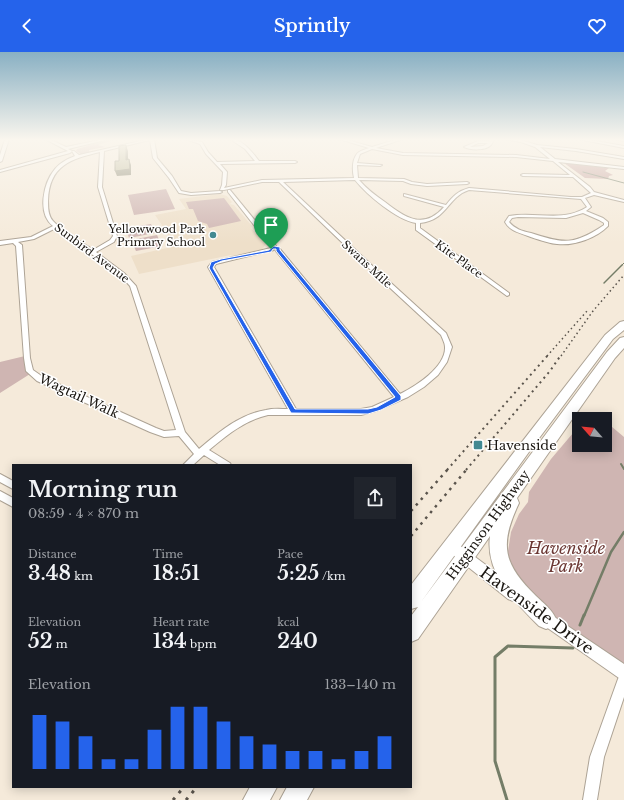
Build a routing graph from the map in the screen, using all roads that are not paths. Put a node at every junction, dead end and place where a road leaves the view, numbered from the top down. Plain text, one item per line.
1 (53, 174) edge
2 (101, 174) edge
3 (167, 174) edge
4 (225, 174) edge
5 (354, 174) edge
6 (571, 174) edge
7 (523, 176) dead end
8 (574, 176) junction
9 (356, 179) junction
10 (280, 181) junction
11 (467, 183) dead end
12 (224, 189) junction
13 (593, 193) junction
14 (406, 196) dead end
15 (582, 198) junction
16 (624, 202) edge
17 (446, 206) junction
18 (583, 211) junction
19 (418, 221) junction
20 (56, 226) junction
21 (0, 243) edge
22 (17, 243) junction
23 (274, 249) junction
24 (92, 252) junction
25 (507, 294) dead end
26 (624, 324) edge
27 (624, 341) edge
28 (399, 398) junction
29 (293, 411) junction
30 (181, 433) junction
31 (201, 453) junction
32 (188, 464) edge
33 (225, 464) edge
34 (0, 478) edge
35 (519, 482) junction
36 (12, 484) edge
37 (0, 495) edge
38 (12, 502) edge
39 (458, 551) junction
40 (412, 599) edge
41 (546, 619) junction
42 (412, 630) edge
43 (624, 673) edge
44 (624, 679) edge
45 (264, 788) edge
46 (301, 788) edge
47 (255, 800) edge
48 (292, 800) edge
49 (590, 800) edge

1 - 20 street, Sunbird Avenue
2 - 24 street
3 - 12 street
4 - 12 street
5 - 9 street
6 - 8 street
7 - 8 street
8 - 13 street
9 - 10 street
9 - 11 street
9 - 19 street
10 - 12 street
10 - 28 street, Swans Mile
12 - 23 street
13 - 15 street
13 - 16 street
14 - 17 street
15 - 17 street
15 - 18 street
17 - 19 street
18 - 18 street
19 - 25 street, Kite Place
20 - 22 street
20 - 24 street, Sunbird Avenue
21 - 22 street
22 - 30 street, Wagtail Walk
23 - 28 street
23 - 29 street
24 - 30 street, Sunbird Avenue
26 - 39 highway, Higginson Highway
27 - 35 highway, Higginson Highway
28 - 29 street
29 - 31 street
30 - 31 street, Sunbird Avenue
31 - 32 street
31 - 33 street, Sunbird Avenue
34 - 36 street
35 - 39 highway, Higginson Highway
35 - 41 highway
37 - 38 street
39 - 40 highway, Higginson Highway
39 - 41 street, Havenside Drive
39 - 42 highway, Higginson Highway
41 - 43 street, Havenside Drive
44 - 49 street
45 - 47 highway
46 - 48 highway

